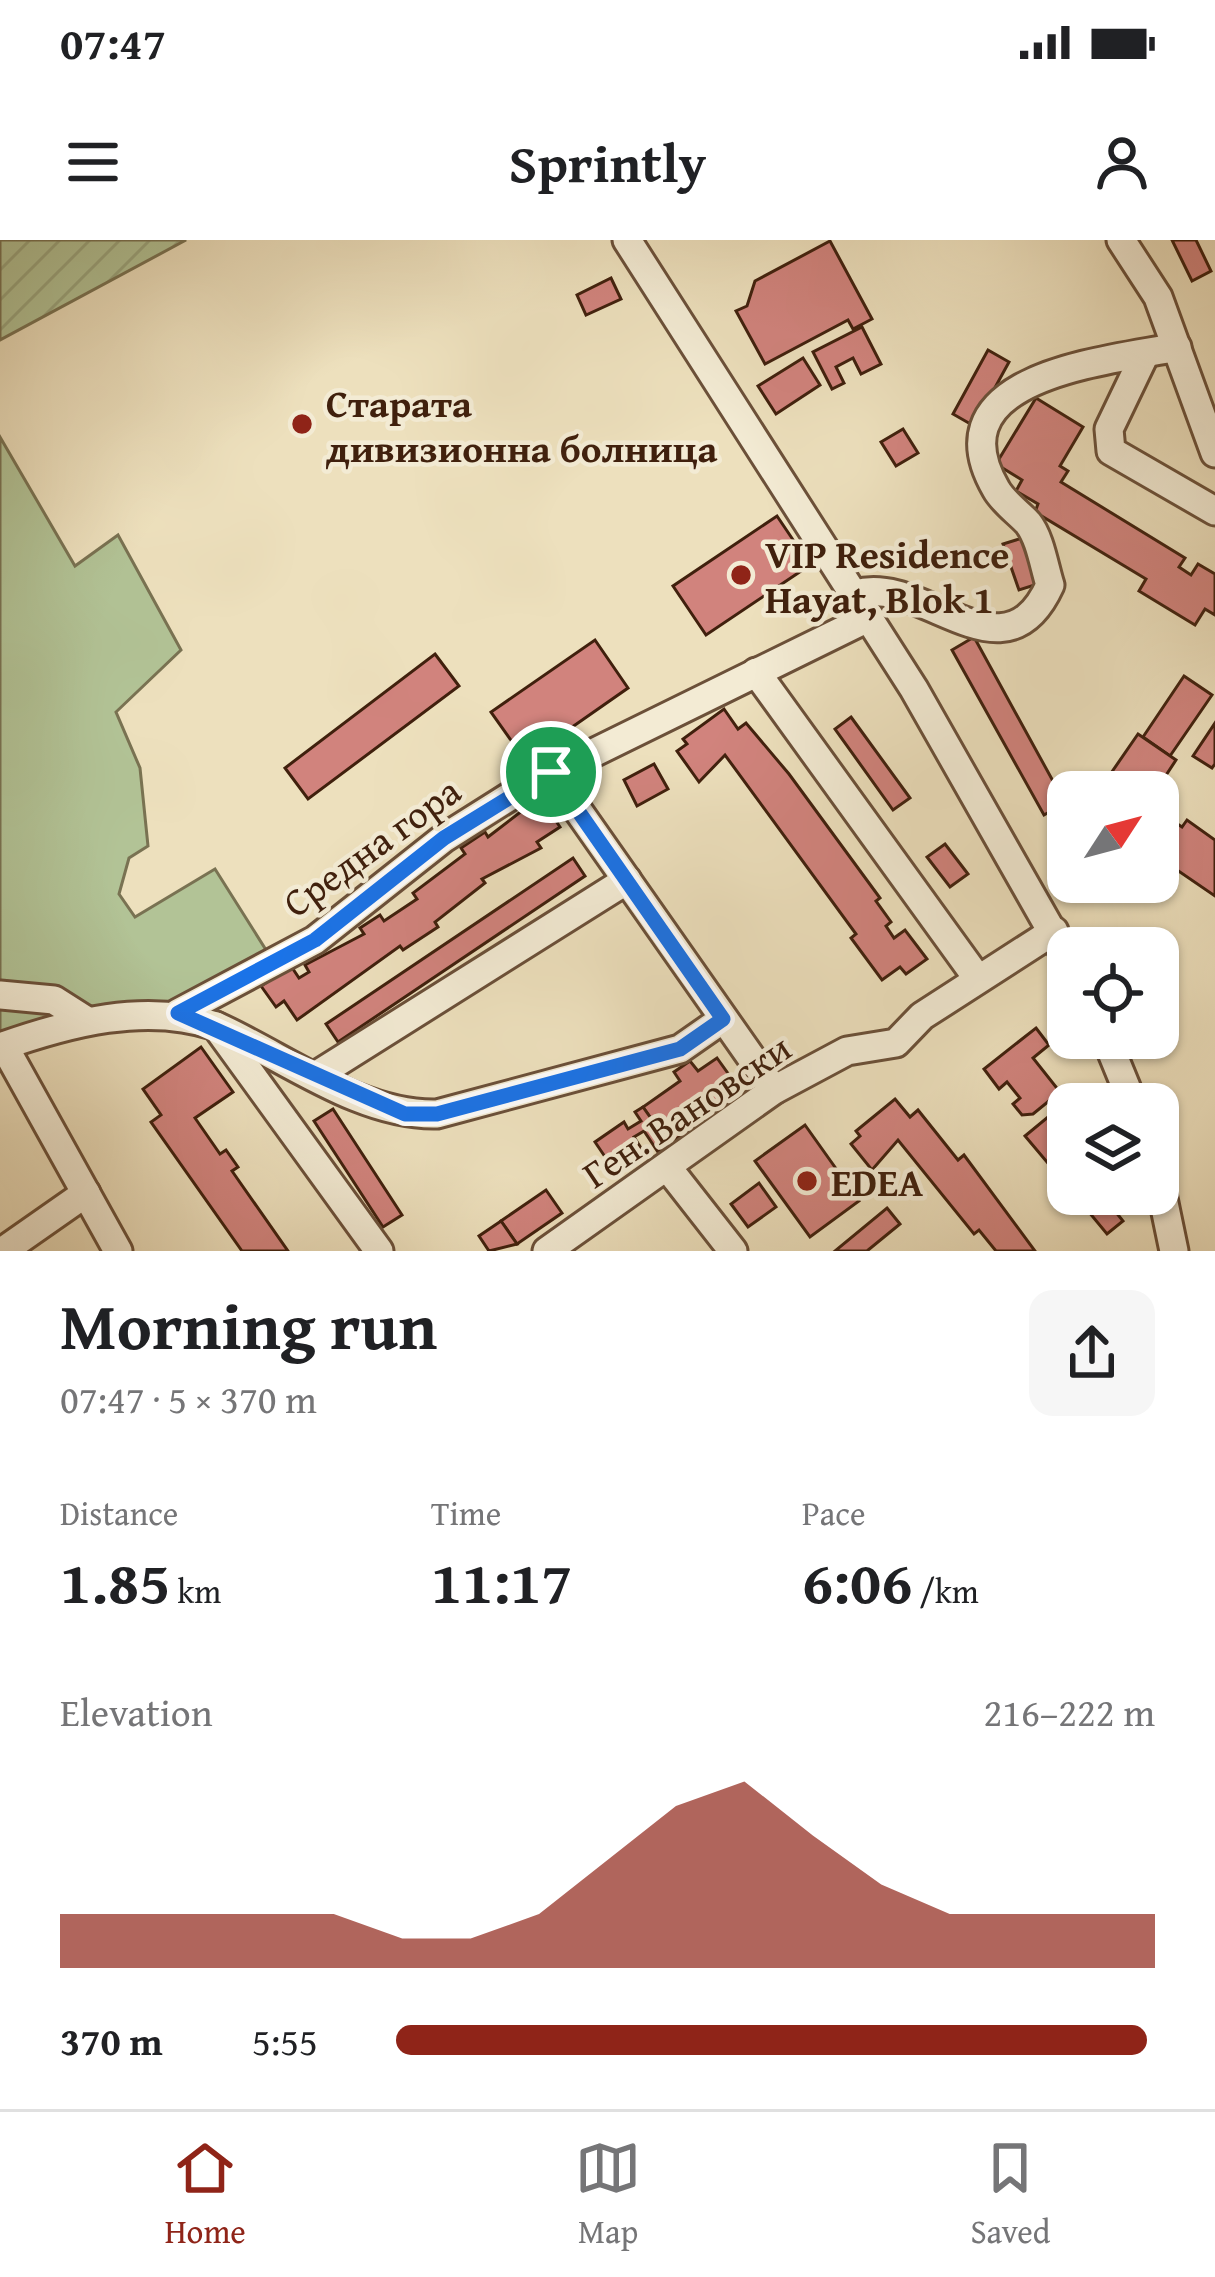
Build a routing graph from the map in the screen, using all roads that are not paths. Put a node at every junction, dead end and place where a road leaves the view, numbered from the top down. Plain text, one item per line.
1 (627, 240) edge
2 (1121, 240) edge
3 (1177, 347) junction
4 (1145, 354) junction
5 (1215, 453) edge
6 (1215, 511) edge
7 (863, 605) junction
8 (756, 672) junction
9 (551, 772) junction
10 (627, 880) junction
11 (1052, 927) edge
12 (1047, 935) edge
13 (978, 979) junction
14 (0, 995) edge
15 (178, 1013) junction
16 (723, 1019) junction
17 (87, 1021) junction
18 (216, 1026) junction
19 (2, 1047) edge
20 (316, 1075) junction
21 (775, 1090) junction
22 (668, 1168) junction
23 (86, 1193) junction
24 (1167, 1215) edge
25 (3, 1251) edge
26 (118, 1251) edge
27 (379, 1251) edge
28 (547, 1251) edge
29 (733, 1251) edge
30 (1174, 1251) edge

1 - 7 street
2 - 3 street
3 - 4 street
3 - 5 street
4 - 6 street
4 - 7 street
7 - 8 street, Средна гора
7 - 11 street
8 - 9 street, Средна гора
8 - 13 street
9 - 10 street
9 - 15 street, Средна гора
10 - 16 street
10 - 20 street
12 - 13 street, Ген. Вановски
13 - 21 street, Ген. Вановски
14 - 17 street
15 - 17 street
15 - 18 street
16 - 20 street
16 - 21 street
17 - 19 street
18 - 20 street
18 - 27 street
19 - 23 street
21 - 22 street, Ген. Вановски
22 - 28 street, Ген. Вановски
22 - 29 street
23 - 25 street
23 - 26 street
24 - 30 street

